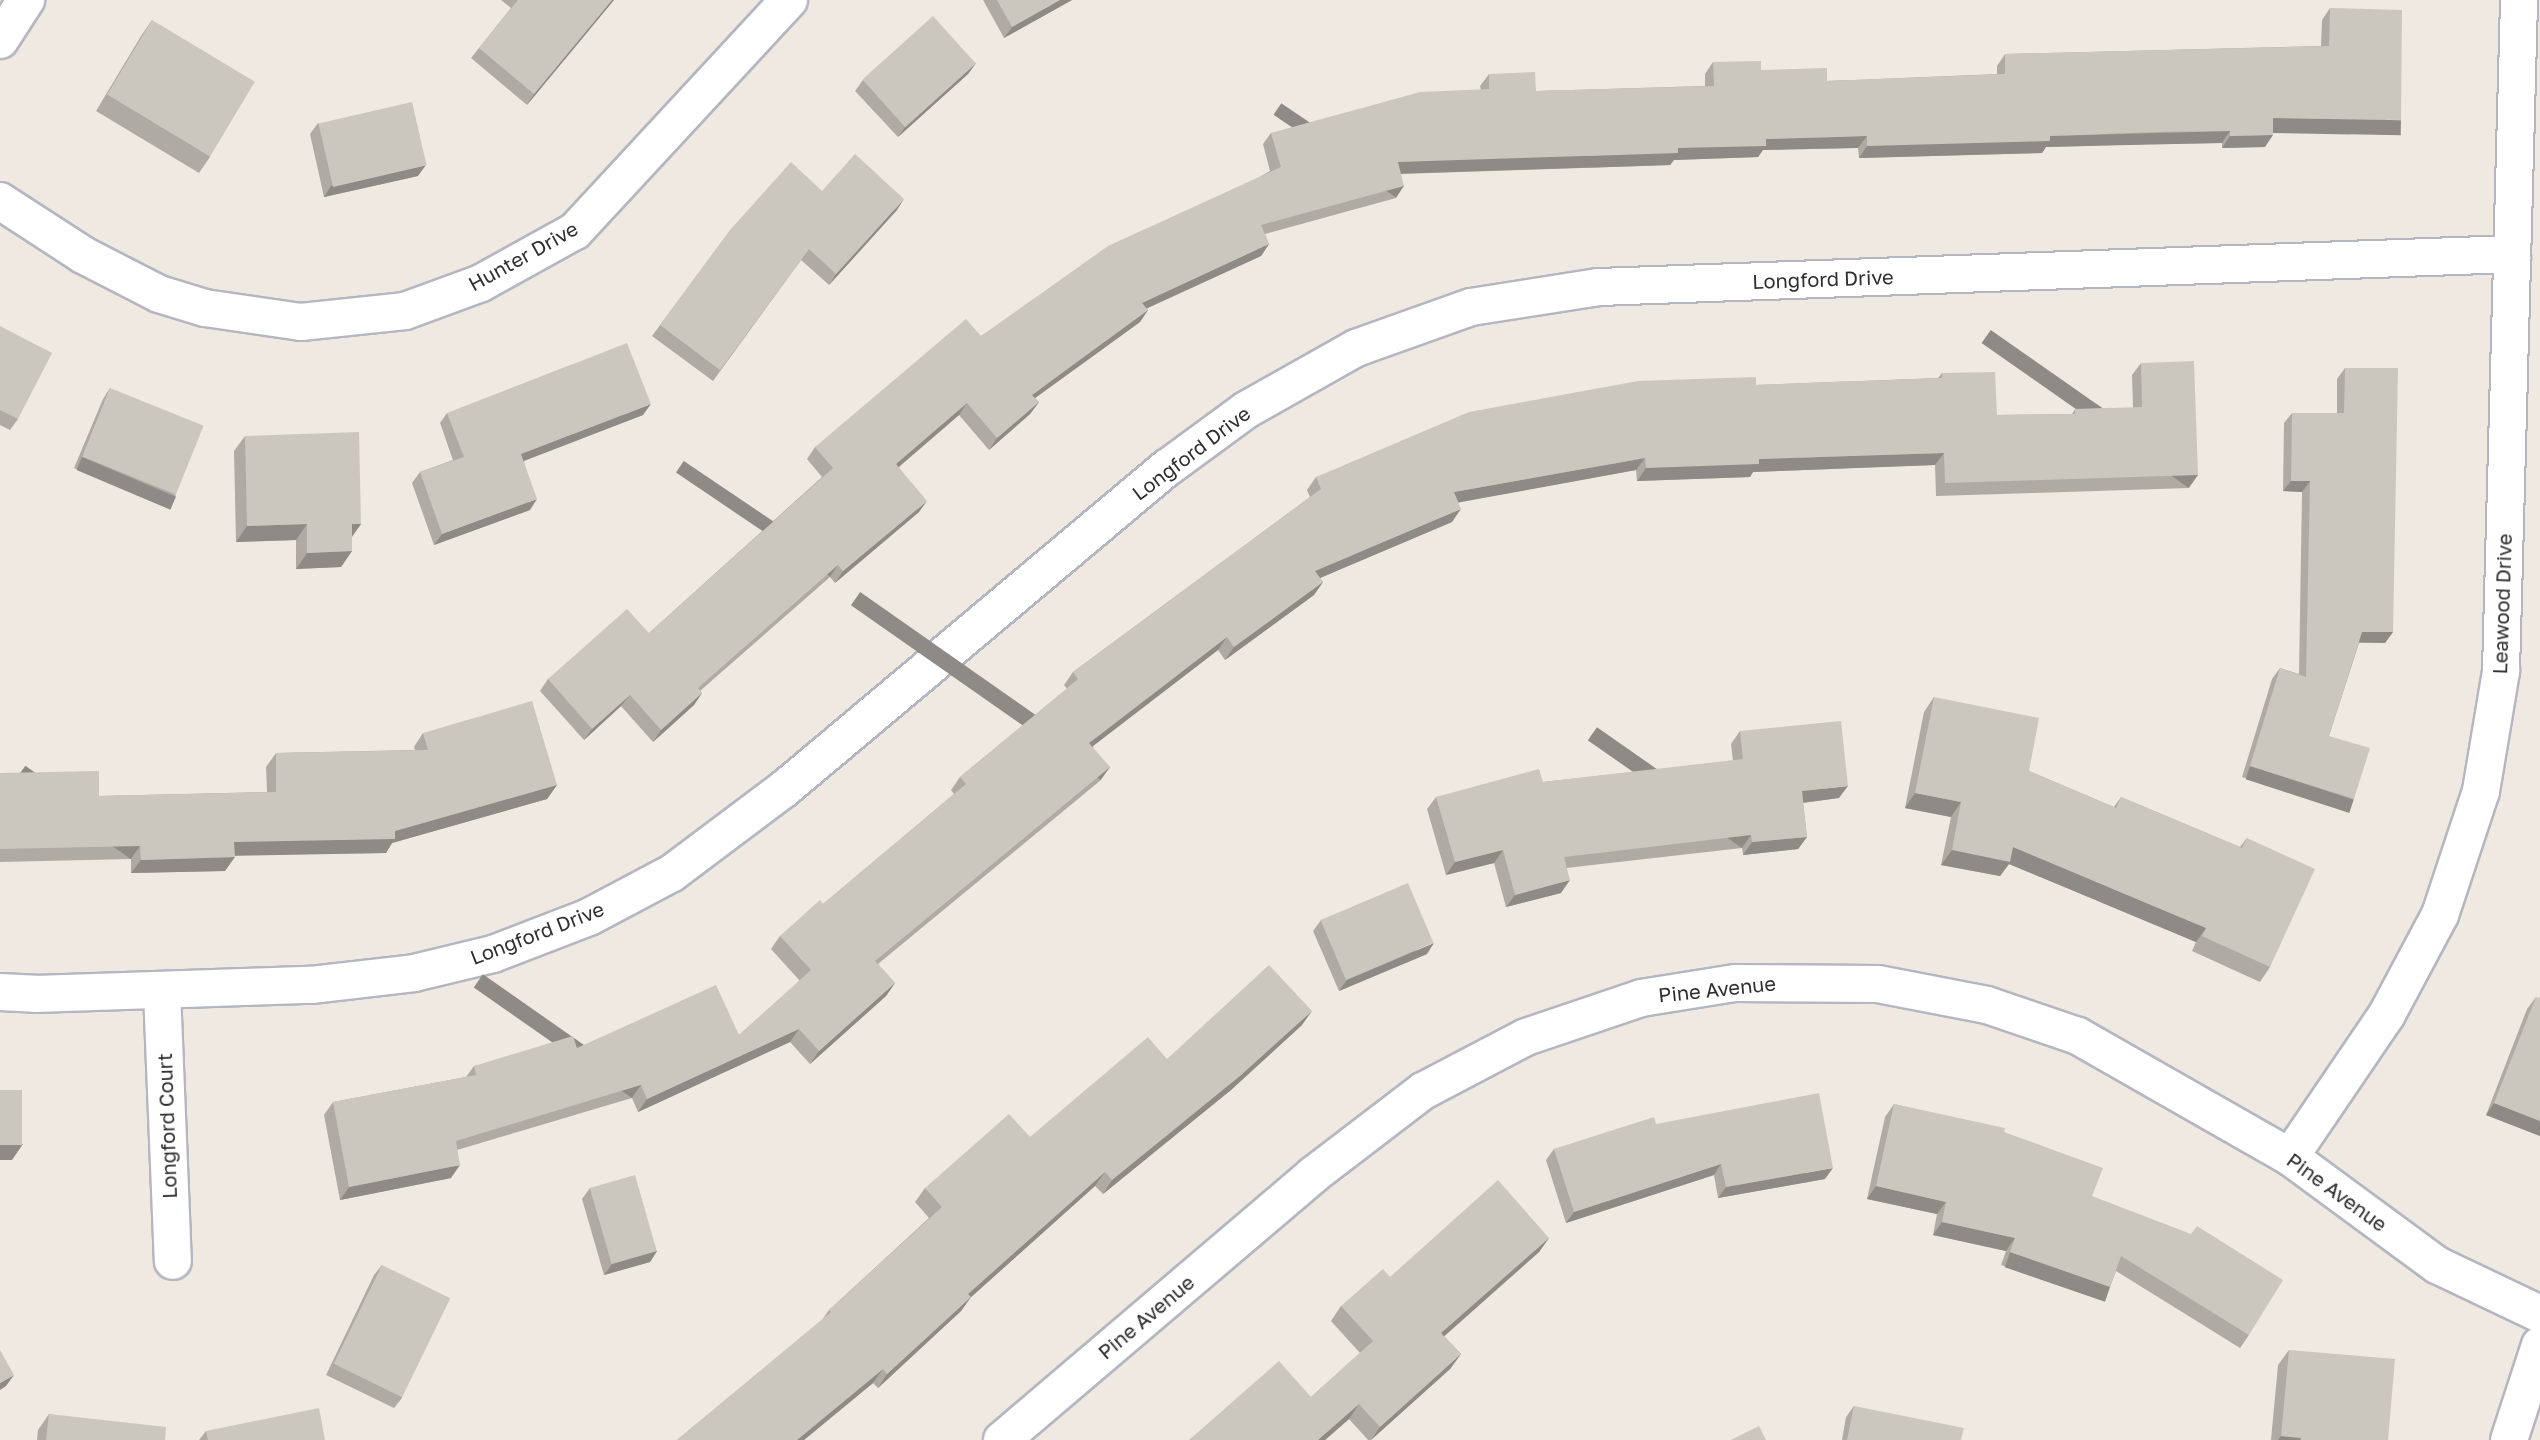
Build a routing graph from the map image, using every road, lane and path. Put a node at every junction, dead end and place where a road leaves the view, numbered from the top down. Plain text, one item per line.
1 (26, 0) edge
2 (789, 0) edge
3 (2519, 0) edge
4 (0, 40) edge
5 (0, 201) edge
6 (2512, 254) junction
7 (162, 991) junction
8 (0, 992) edge
9 (2290, 1157) junction
10 (173, 1261) dead end
11 (2540, 1314) edge
12 (2540, 1345) edge
13 (1002, 1440) edge
14 (2509, 1440) edge

1 - 4 street
2 - 5 street, Hunter Drive
3 - 6 street, Leawood Drive
6 - 7 street, Longford Drive
6 - 9 street, Leawood Drive
7 - 8 street, Longford Drive
7 - 10 street, Longford Court
9 - 11 street, Pine Avenue
9 - 13 street, Pine Avenue
12 - 14 street

